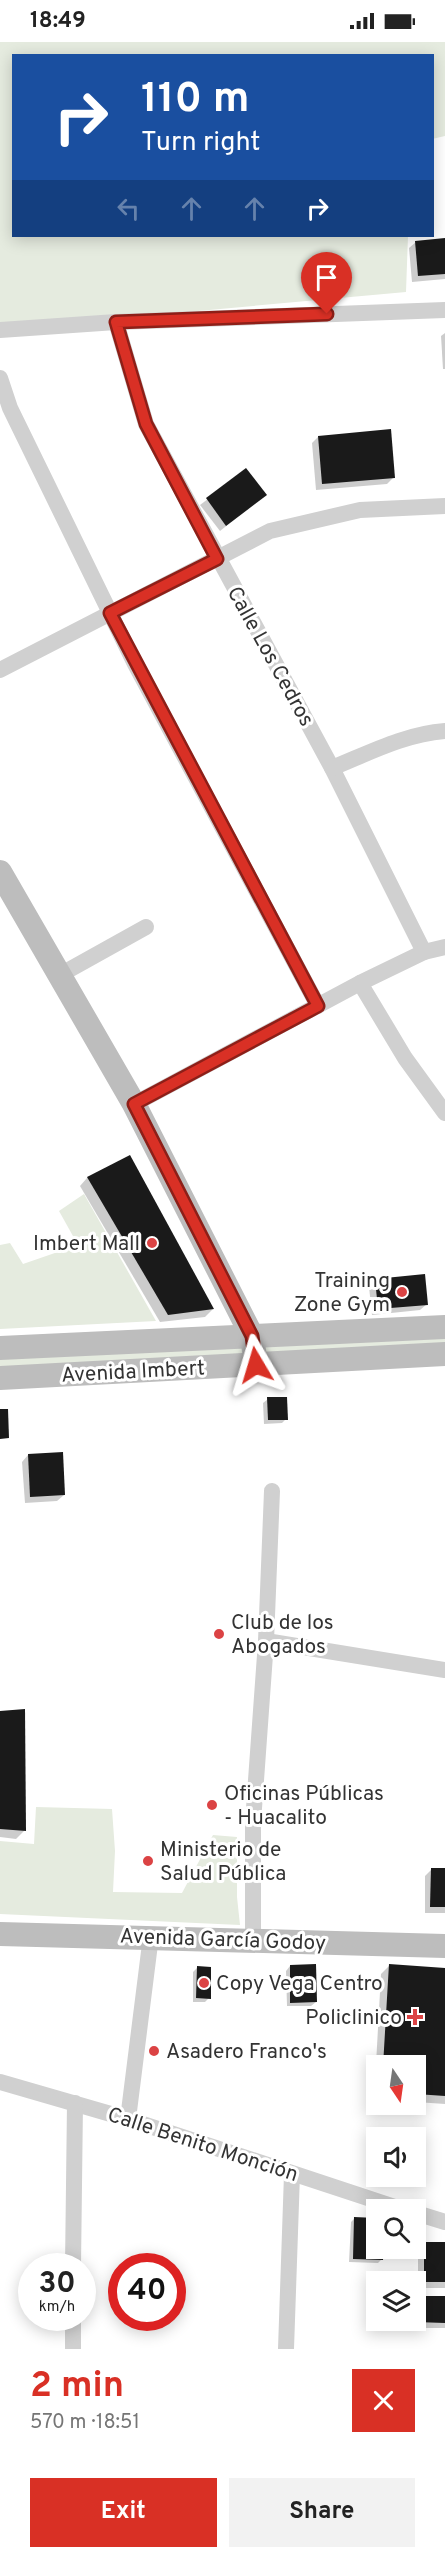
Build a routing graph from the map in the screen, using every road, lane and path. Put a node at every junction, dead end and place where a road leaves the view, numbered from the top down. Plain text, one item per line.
1 (445, 310) edge
2 (116, 322) junction
3 (0, 330) edge
4 (0, 378) edge
5 (445, 506) edge
6 (217, 559) junction
7 (110, 613) junction
8 (0, 670) edge
9 (445, 731) edge
10 (332, 768) junction
11 (0, 872) edge
12 (146, 927) dead end
13 (445, 947) edge
14 (424, 952) junction
15 (58, 976) junction
16 (360, 983) junction
17 (318, 1006) junction
18 (134, 1104) junction
19 (445, 1113) edge
20 (445, 1327) edge
21 (252, 1336) junction
22 (0, 1348) edge
23 (445, 1354) edge
24 (256, 1365) junction
25 (0, 1378) edge
26 (272, 1491) dead end
27 (266, 1641) junction
28 (445, 1670) edge
29 (0, 1934) edge
30 (151, 1936) junction
31 (253, 1940) junction
32 (445, 1946) edge
33 (0, 2082) edge
34 (75, 2103) junction
35 (128, 2119) junction
36 (292, 2174) junction
37 (370, 2199) edge
38 (426, 2216) edge
39 (445, 2222) edge
40 (74, 2253) edge
41 (73, 2331) edge
42 (73, 2349) edge
43 (286, 2349) edge

1 - 2 street
2 - 3 street
2 - 6 street, Calle Los Cedros
4 - 7 street
5 - 6 street
6 - 7 street
6 - 10 street, Calle Los Cedros
7 - 8 street
7 - 17 street
9 - 10 street
10 - 14 street, Calle Los Cedros
11 - 15 main road
12 - 15 street
13 - 14 street
14 - 16 street
15 - 18 main road
16 - 17 street
16 - 19 street
17 - 18 street
18 - 21 main road
20 - 21 main road, Avenida Imbert
21 - 22 main road, Avenida Imbert
21 - 24 main road
23 - 24 main road, Avenida Imbert
24 - 25 main road, Avenida Imbert
26 - 27 street
27 - 28 street
27 - 31 street
29 - 30 main road, Avenida García Godoy
30 - 31 main road, Avenida García Godoy
30 - 35 street
31 - 32 main road, Avenida García Godoy
33 - 34 street, Calle Benito Monción
34 - 35 street, Calle Benito Monción
34 - 40 street
35 - 36 street, Calle Benito Monción
36 - 37 street, Calle Benito Monción
36 - 43 street
38 - 39 street
41 - 42 street

